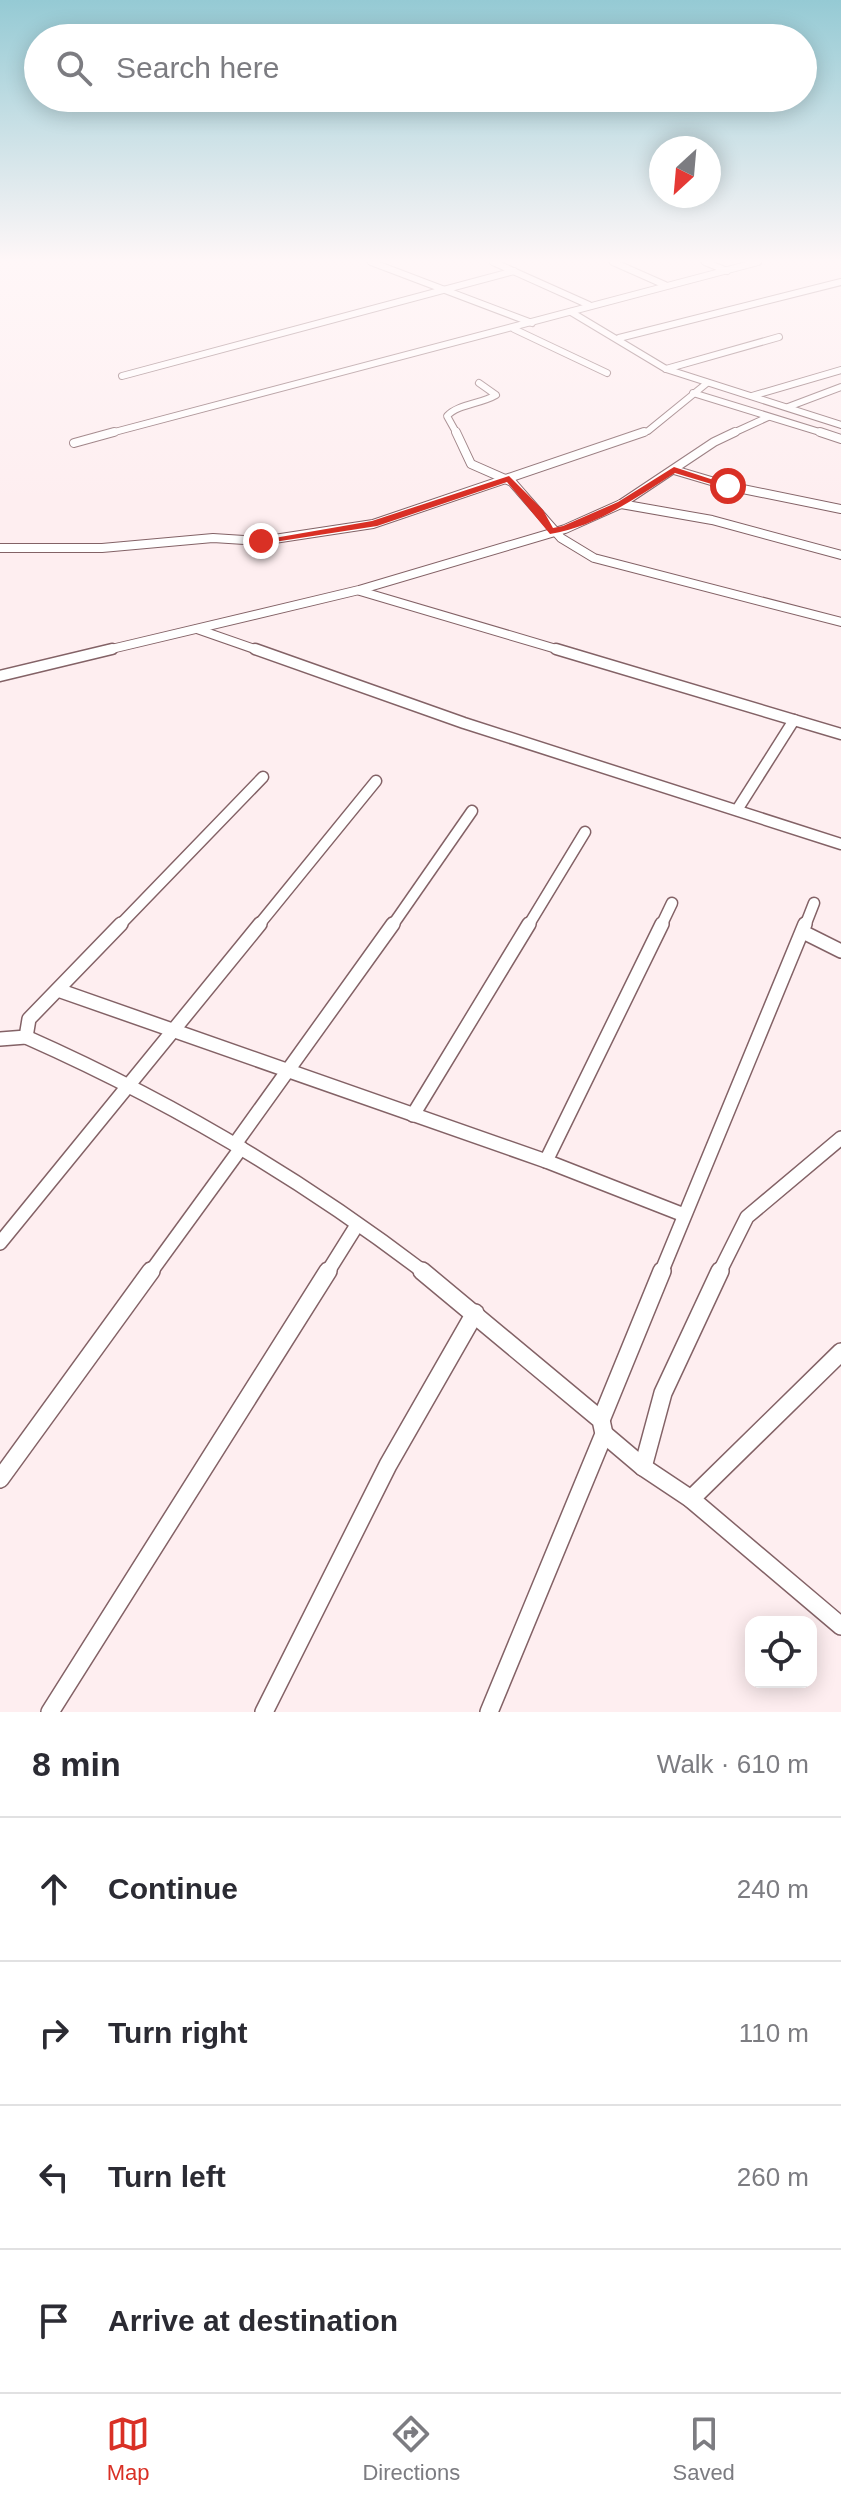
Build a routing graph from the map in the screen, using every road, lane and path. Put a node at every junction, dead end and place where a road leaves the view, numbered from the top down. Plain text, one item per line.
1 (246, 342) edge
2 (464, 342) edge
3 (541, 342) edge
4 (625, 342) edge
5 (762, 342) edge
6 (666, 369) junction
7 (841, 370) edge
8 (607, 373) dead end
9 (122, 376) dead end
10 (479, 383) dead end
11 (707, 383) junction
12 (841, 387) edge
13 (693, 393) junction
14 (752, 396) junction
15 (783, 407) junction
16 (765, 416) junction
17 (841, 425) edge
18 (841, 439) edge
19 (74, 443) dead end
20 (674, 470) junction
21 (509, 479) junction
22 (621, 504) junction
23 (841, 509) edge
24 (550, 531) junction
25 (0, 548) edge
26 (841, 555) edge
27 (359, 590) junction
28 (841, 622) edge
29 (197, 629) junction
30 (0, 676) edge
31 (794, 720) junction
32 (841, 734) edge
33 (263, 777) dead end
34 (376, 781) dead end
35 (737, 810) junction
36 (472, 811) dead end
37 (585, 832) dead end
38 (841, 844) edge
39 (672, 903) dead end
40 (814, 903) dead end
41 (803, 932) junction
42 (841, 951) edge
43 (58, 990) junction
44 (175, 1030) junction
45 (26, 1037) junction
46 (0, 1038) edge
47 (290, 1072) junction
48 (130, 1084) junction
49 (413, 1115) junction
50 (841, 1138) edge
51 (238, 1146) junction
52 (546, 1161) junction
53 (684, 1215) junction
54 (357, 1225) junction
55 (0, 1243) edge
56 (475, 1313) junction
57 (841, 1352) edge
58 (602, 1427) junction
59 (643, 1467) junction
60 (0, 1479) edge
61 (691, 1499) junction
62 (841, 1626) edge
63 (50, 1712) edge
64 (264, 1712) edge
65 (489, 1712) edge

1 - 9 street
2 - 19 street
3 - 8 street
4 - 6 street
5 - 6 street
6 - 11 street
7 - 14 street
10 - 21 street
11 - 13 street
11 - 14 street
12 - 15 street
13 - 16 street
13 - 21 street
14 - 15 street
15 - 16 street
15 - 17 street
16 - 18 street
16 - 20 street
20 - 22 street
20 - 23 street
21 - 24 street
21 - 25 street
22 - 24 street
22 - 26 street
24 - 27 street
24 - 28 street
27 - 29 street
27 - 31 street
29 - 30 street
29 - 35 street
31 - 32 street
31 - 35 street
33 - 43 street
34 - 44 street
35 - 38 street
36 - 47 street
37 - 49 street
39 - 52 street
40 - 41 street
41 - 42 street
41 - 53 street
43 - 44 street
43 - 45 street
44 - 47 street
44 - 48 street
45 - 46 street
45 - 48 street
47 - 49 street
47 - 51 street
48 - 51 street
48 - 55 street
49 - 52 street
50 - 59 street
51 - 54 street
51 - 60 street
52 - 53 street
53 - 58 street
54 - 56 street
54 - 63 street
56 - 58 street
56 - 64 street
57 - 61 street
58 - 59 street
58 - 65 street
59 - 61 street
61 - 62 street

